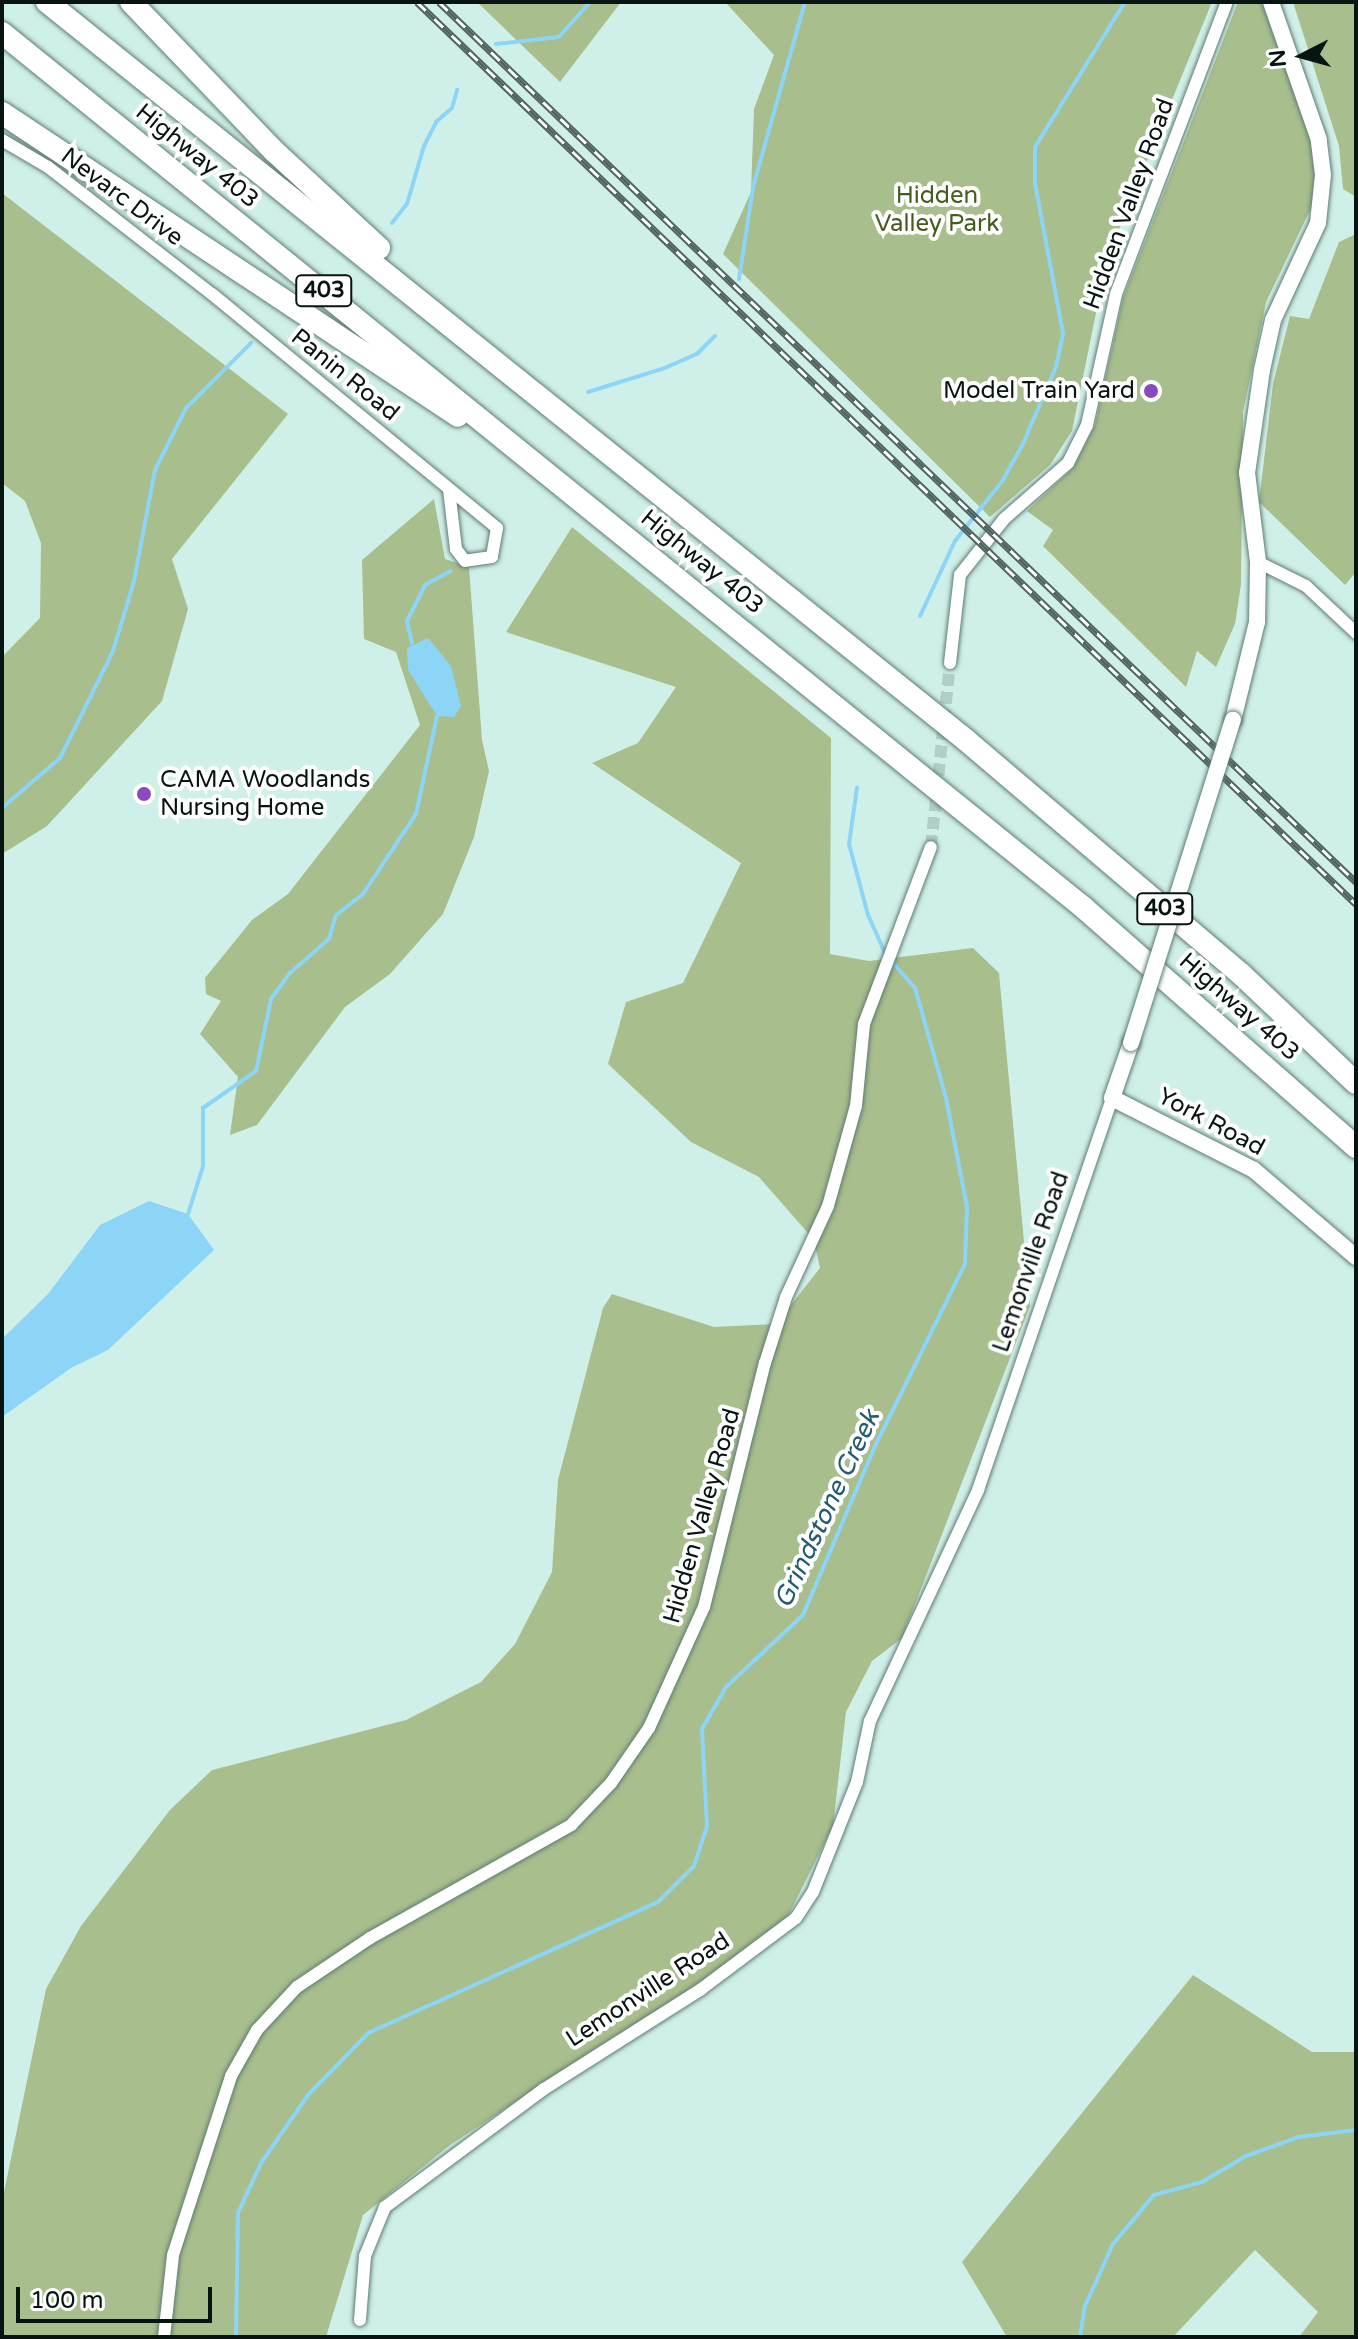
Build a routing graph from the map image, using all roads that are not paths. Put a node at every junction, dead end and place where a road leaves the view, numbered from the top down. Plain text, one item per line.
1 (47, 2) edge
2 (131, 2) edge
3 (1227, 2) edge
4 (1271, 2) edge
5 (2, 33) edge
6 (2, 113) edge
7 (2, 140) edge
8 (212, 294) joint
9 (517, 377) junction
10 (449, 489) junction
11 (645, 549) junction
12 (1258, 562) junction
13 (1356, 633) edge
14 (950, 663) tunnel mouth
15 (931, 847) tunnel mouth
16 (1356, 1083) edge
17 (1112, 1098) junction
18 (1356, 1147) edge
19 (1356, 1257) edge
20 (360, 2320) dead end
21 (164, 2337) edge

1 - 9 highway, Highway 403 / 403
2 - 9 highway
3 - 14 street, Hidden Valley Road
4 - 12 street, Lemonville Road
5 - 11 highway, Highway 403 / 403
6 - 11 highway
7 - 8 street, Nevarc Drive
8 - 10 street, Panin Road
9 - 16 highway, Highway 403 / 403
10 - 10 street, Panin Road
11 - 18 highway, Highway 403 / 403
12 - 13 street
12 - 17 street, Lemonville Road, bridge
15 - 21 street, Hidden Valley Road
17 - 19 street, York Road
17 - 20 street, Lemonville Road

